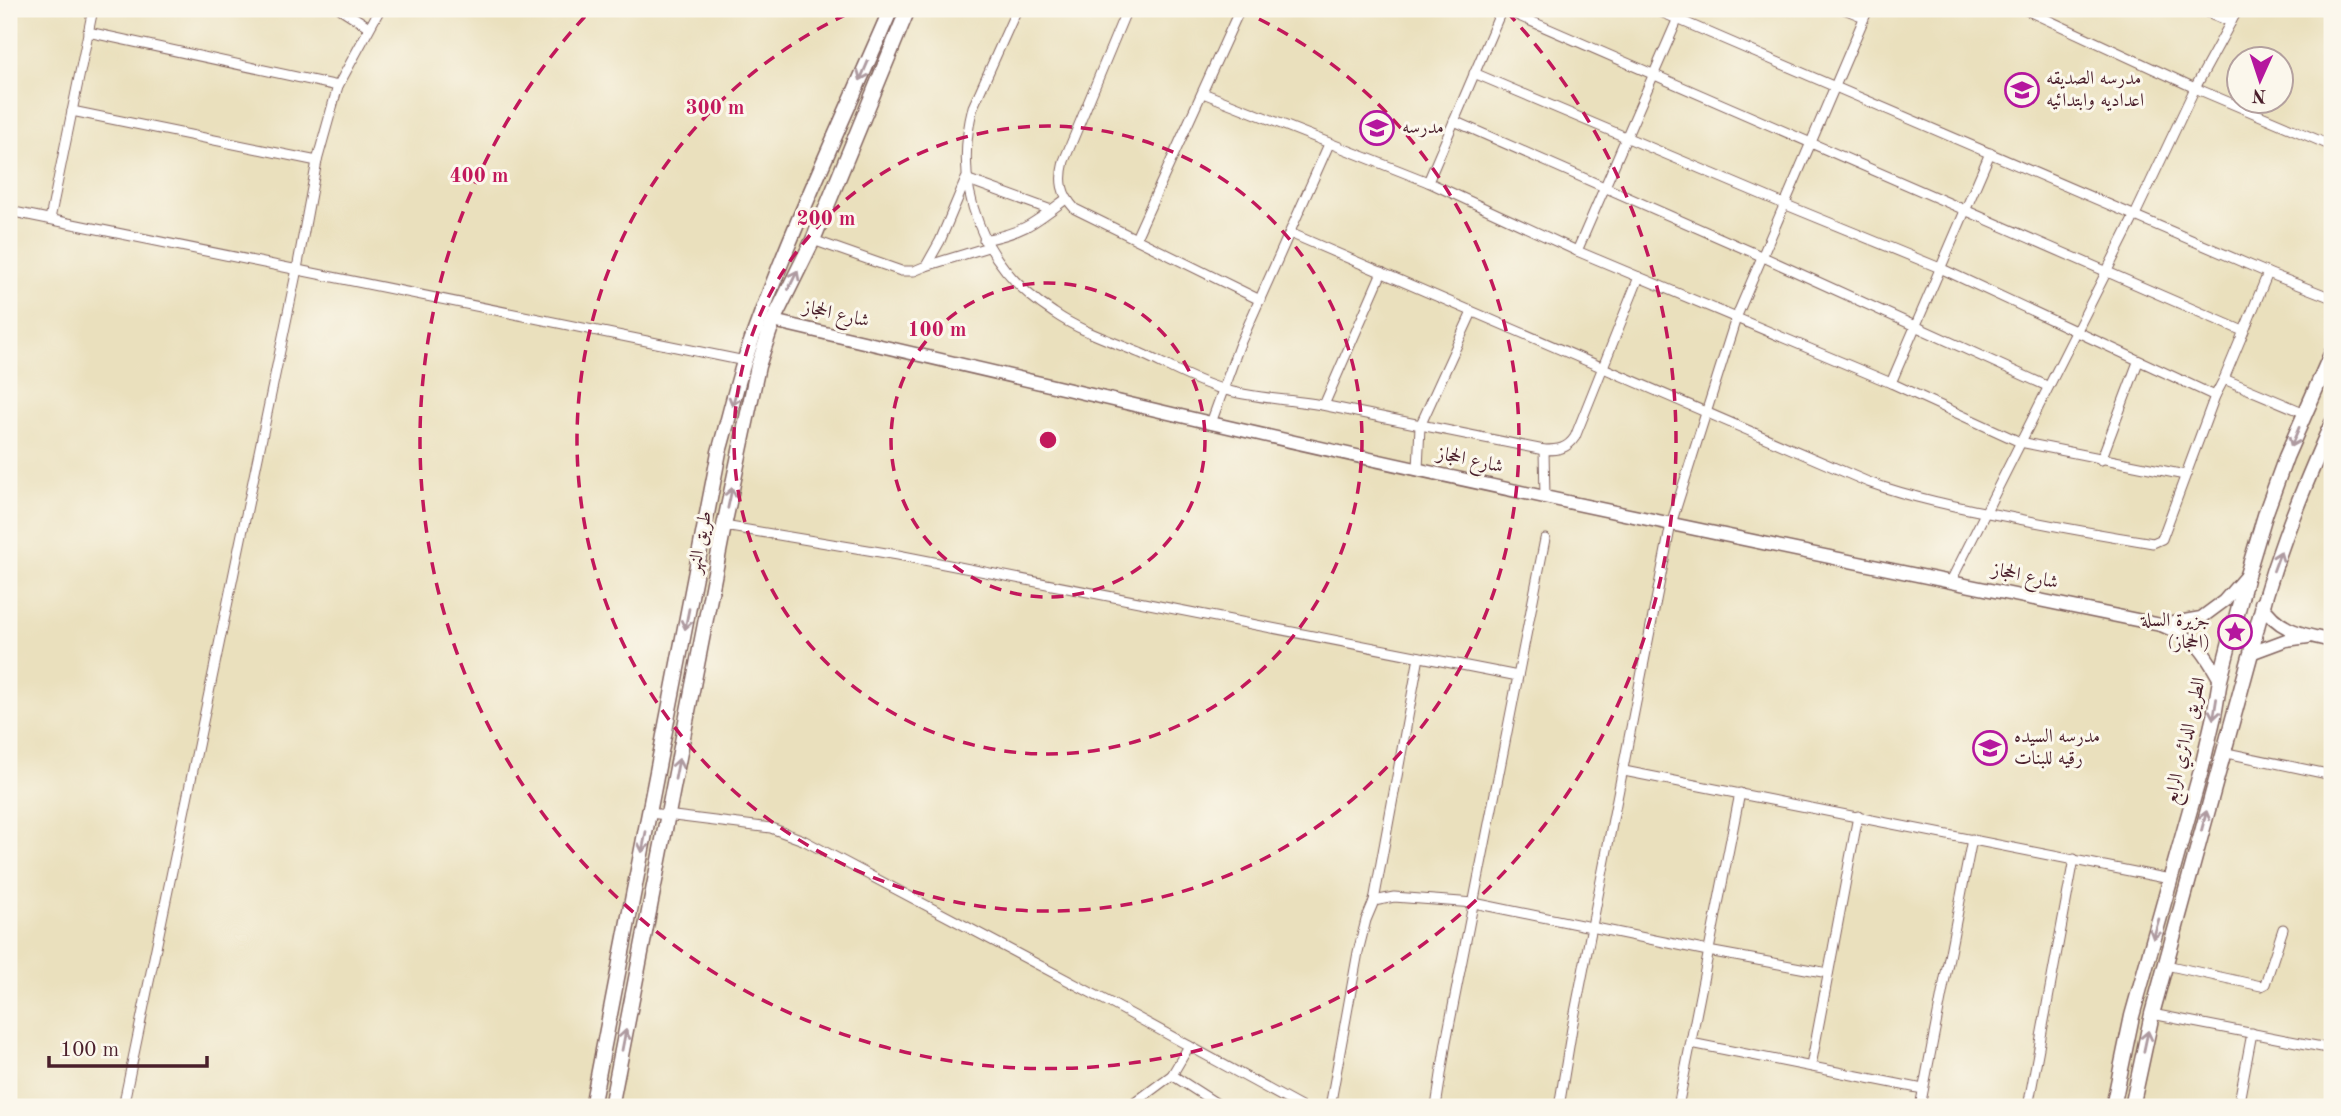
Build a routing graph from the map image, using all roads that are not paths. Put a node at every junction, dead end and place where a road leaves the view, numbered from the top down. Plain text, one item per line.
1 (11, 9) edge
2 (78, 9) edge
3 (341, 9) edge
4 (380, 9) edge
5 (891, 9) edge
6 (908, 9) edge
7 (1017, 9) edge
8 (1127, 9) edge
9 (1240, 9) edge
10 (1503, 9) edge
11 (1654, 9) edge
12 (1682, 9) edge
13 (1844, 9) edge
14 (2024, 9) edge
15 (2200, 9) edge
16 (2238, 9) edge
17 (92, 10) edge
18 (1866, 13) edge
19 (2048, 13) edge
20 (9, 20) edge
21 (1677, 20) junction
22 (2231, 22) junction
23 (369, 27) junction
24 (88, 32) junction
25 (1474, 73) junction
26 (1654, 76) junction
27 (1836, 85) junction
28 (338, 86) junction
29 (2195, 88) junction
30 (1203, 93) junction
31 (72, 111) junction
32 (1454, 121) junction
33 (1628, 138) junction
34 (1810, 142) junction
35 (1329, 144) junction
36 (2332, 146) edge
37 (1990, 153) junction
38 (317, 161) junction
39 (966, 179) junction
40 (1428, 182) junction
41 (1605, 189) junction
42 (1066, 199) junction
43 (1784, 204) junction
44 (1051, 210) junction
45 (1964, 210) junction
46 (9, 211) edge
47 (2135, 215) junction
48 (50, 219) junction
49 (1290, 233) junction
50 (1136, 238) junction
51 (813, 240) junction
52 (986, 244) junction
53 (1577, 251) junction
54 (1761, 256) junction
55 (926, 266) junction
56 (1940, 268) junction
57 (297, 269) junction
58 (2106, 271) junction
59 (1382, 272) junction
60 (2268, 273) junction
61 (1639, 277) junction
62 (2332, 298) edge
63 (1260, 300) junction
64 (1472, 312) junction
65 (1736, 318) junction
66 (773, 321) junction
67 (1916, 327) junction
68 (2243, 331) junction
69 (2076, 332) junction
70 (2332, 352) edge
71 (745, 361) junction
72 (2138, 362) junction
73 (1604, 368) junction
74 (2224, 379) junction
75 (1891, 383) junction
76 (2047, 386) junction
77 (1223, 390) junction
78 (2215, 396) junction
79 (1324, 405) junction
80 (1706, 413) junction
81 (2305, 413) junction
82 (1211, 423) junction
83 (2332, 423) edge
84 (1420, 426) junction
85 (2020, 442) junction
86 (1544, 450) junction
87 (2101, 460) junction
88 (1418, 469) junction
89 (2185, 475) junction
90 (1545, 497) junction
91 (1987, 513) junction
92 (1671, 524) junction
93 (724, 526) junction
94 (1545, 539) dead end
95 (2247, 575) junction
96 (1951, 582) junction
97 (2261, 603) junction
98 (2161, 625) junction
99 (2315, 637) junction
100 (2332, 641) edge
101 (2251, 653) junction
102 (1419, 657) junction
103 (1518, 676) junction
104 (2220, 680) junction
105 (2222, 752) junction
106 (1624, 771) junction
107 (2332, 775) edge
108 (1740, 793) junction
109 (650, 813) junction
110 (668, 816) junction
111 (1858, 817) junction
112 (1972, 839) junction
113 (2074, 859) junction
114 (2170, 879) junction
115 (1374, 901) junction
116 (1474, 903) junction
117 (1592, 928) junction
118 (2283, 929) dead end
119 (1708, 951) junction
120 (2165, 965) junction
121 (1828, 972) junction
122 (2152, 1014) junction
123 (2252, 1033) junction
124 (1691, 1043) junction
125 (1189, 1045) junction
126 (2332, 1049) edge
127 (1811, 1066) junction
128 (1172, 1075) junction
129 (1923, 1089) junction
130 (123, 1107) edge
131 (592, 1107) edge
132 (611, 1107) edge
133 (1129, 1107) edge
134 (1222, 1107) edge
135 (1301, 1107) edge
136 (1330, 1107) edge
137 (1436, 1107) edge
138 (1559, 1107) edge
139 (1678, 1107) edge
140 (1920, 1107) edge
141 (2028, 1107) edge
142 (2113, 1107) edge
143 (2132, 1107) edge
144 (2238, 1107) edge

1 - 20 street
2 - 17 street
3 - 23 street
4 - 23 street
5 -> 71 main road, طريق النهر
6 - 51 main road, طريق النهر
7 - 39 street
8 - 42 street
9 - 30 street
10 - 25 street
10 - 26 street
11 - 21 street
12 - 21 street
13 - 18 street
14 - 19 street
15 - 22 street
16 - 22 street
17 - 24 street
18 - 27 street
19 - 29 street
21 - 26 street
21 - 27 street
22 - 29 street
23 - 28 street
24 - 28 street
24 - 31 street
25 - 32 street
25 - 33 street
26 - 33 street
26 - 34 street
27 - 34 street
27 - 37 street
28 - 38 street
29 - 36 street
29 - 47 street
30 - 35 street
30 - 50 street
31 - 38 street
31 - 48 street
32 - 40 street
32 - 41 street
33 - 41 street
33 - 43 street
34 - 43 street
34 - 45 street
35 - 40 street
35 - 49 street
37 - 45 street
37 - 47 street
38 - 57 street
39 - 44 street
39 - 52 street
39 - 55 street
40 - 53 street
41 - 53 street
41 - 54 street
42 - 44 street
42 - 50 street
43 - 54 street
43 - 56 street
44 - 52 street
45 - 56 street
45 - 58 street
46 - 48 street
47 - 58 street
47 - 60 street
48 - 57 street
49 - 59 street
49 - 63 street
50 - 63 street
51 - 55 street
66 -> 51 main road, طريق النهر
52 - 55 street
52 - 77 street
53 - 61 street
54 - 65 street
54 - 67 street
56 - 67 street
56 - 69 street
57 - 71 street
57 - 130 street
58 - 68 street
58 - 69 street
59 - 64 street
59 - 79 street
60 - 62 street
60 - 68 street
61 - 65 street
61 - 73 street
63 - 77 street
64 - 73 street
64 - 84 street
65 - 75 street
65 - 80 street
66 - 82 main road, شارع الحجاز
93 -> 66 main road, طريق النهر
67 - 75 street
67 - 76 street
68 - 74 street
69 - 72 street
69 - 76 street
70 - 81 main road, الطريق الدائري الرابع
71 -> 109 main road, طريق النهر
72 - 78 street
72 - 87 street
73 - 80 street
73 - 86 street
74 - 78 street
74 - 81 street
75 - 85 street
76 - 85 street
77 - 79 street
77 - 82 street
78 - 89 street
79 - 84 street
80 - 91 street
80 - 92 street
81 -> 95 main road, الطريق الدائري الرابع
82 - 88 main road, شارع الحجاز
97 -> 83 main road, الطريق الدائري الرابع
84 - 86 street
84 - 88 street
85 - 87 street
85 - 91 street
86 - 90 street
87 - 89 street
88 - 90 main road, شارع الحجاز
89 - 91 street
90 - 92 main road, شارع الحجاز
91 - 96 street
92 - 96 main road, شارع الحجاز
92 - 106 street
93 - 102 street
110 -> 93 main road, طريق النهر
94 - 103 street
95 - 98 main road, شارع الحجاز
95 - 104 main road, الطريق الدائري الرابع
96 - 98 main road, شارع الحجاز
97 - 99 main road
97 - 101 main road, الطريق الدائري الرابع
98 - 104 main road, شارع الحجاز
99 - 100 main road
99 - 101 main road
101 - 105 main road, الطريق الدائري الرابع
102 - 103 street
102 - 115 street
103 - 116 street
104 -> 114 main road, الطريق الدائري الرابع
105 - 107 street
120 -> 105 main road, الطريق الدائري الرابع
106 - 108 street
106 - 117 street
108 - 111 street
108 - 119 street
109 - 110 street
109 -> 131 main road, طريق النهر
110 - 125 street
132 -> 110 main road, طريق النهر
111 - 112 street
111 - 121 street
112 - 113 street
112 - 129 street
113 - 114 street
113 - 141 street
114 -> 142 main road, الطريق الدائري الرابع
115 - 116 street
115 - 136 street
116 - 117 street
116 - 137 street
117 - 119 street
117 - 138 street
118 - 120 street
119 - 121 street
119 - 124 street
120 - 122 main road, الطريق الدائري الرابع
121 - 127 street
122 - 123 street
143 -> 122 main road, الطريق الدائري الرابع
123 - 126 street
123 - 144 street
124 - 127 street
124 - 139 street
125 - 128 street
125 - 135 street
127 - 129 street
128 - 133 street
128 - 134 street
129 - 140 street

